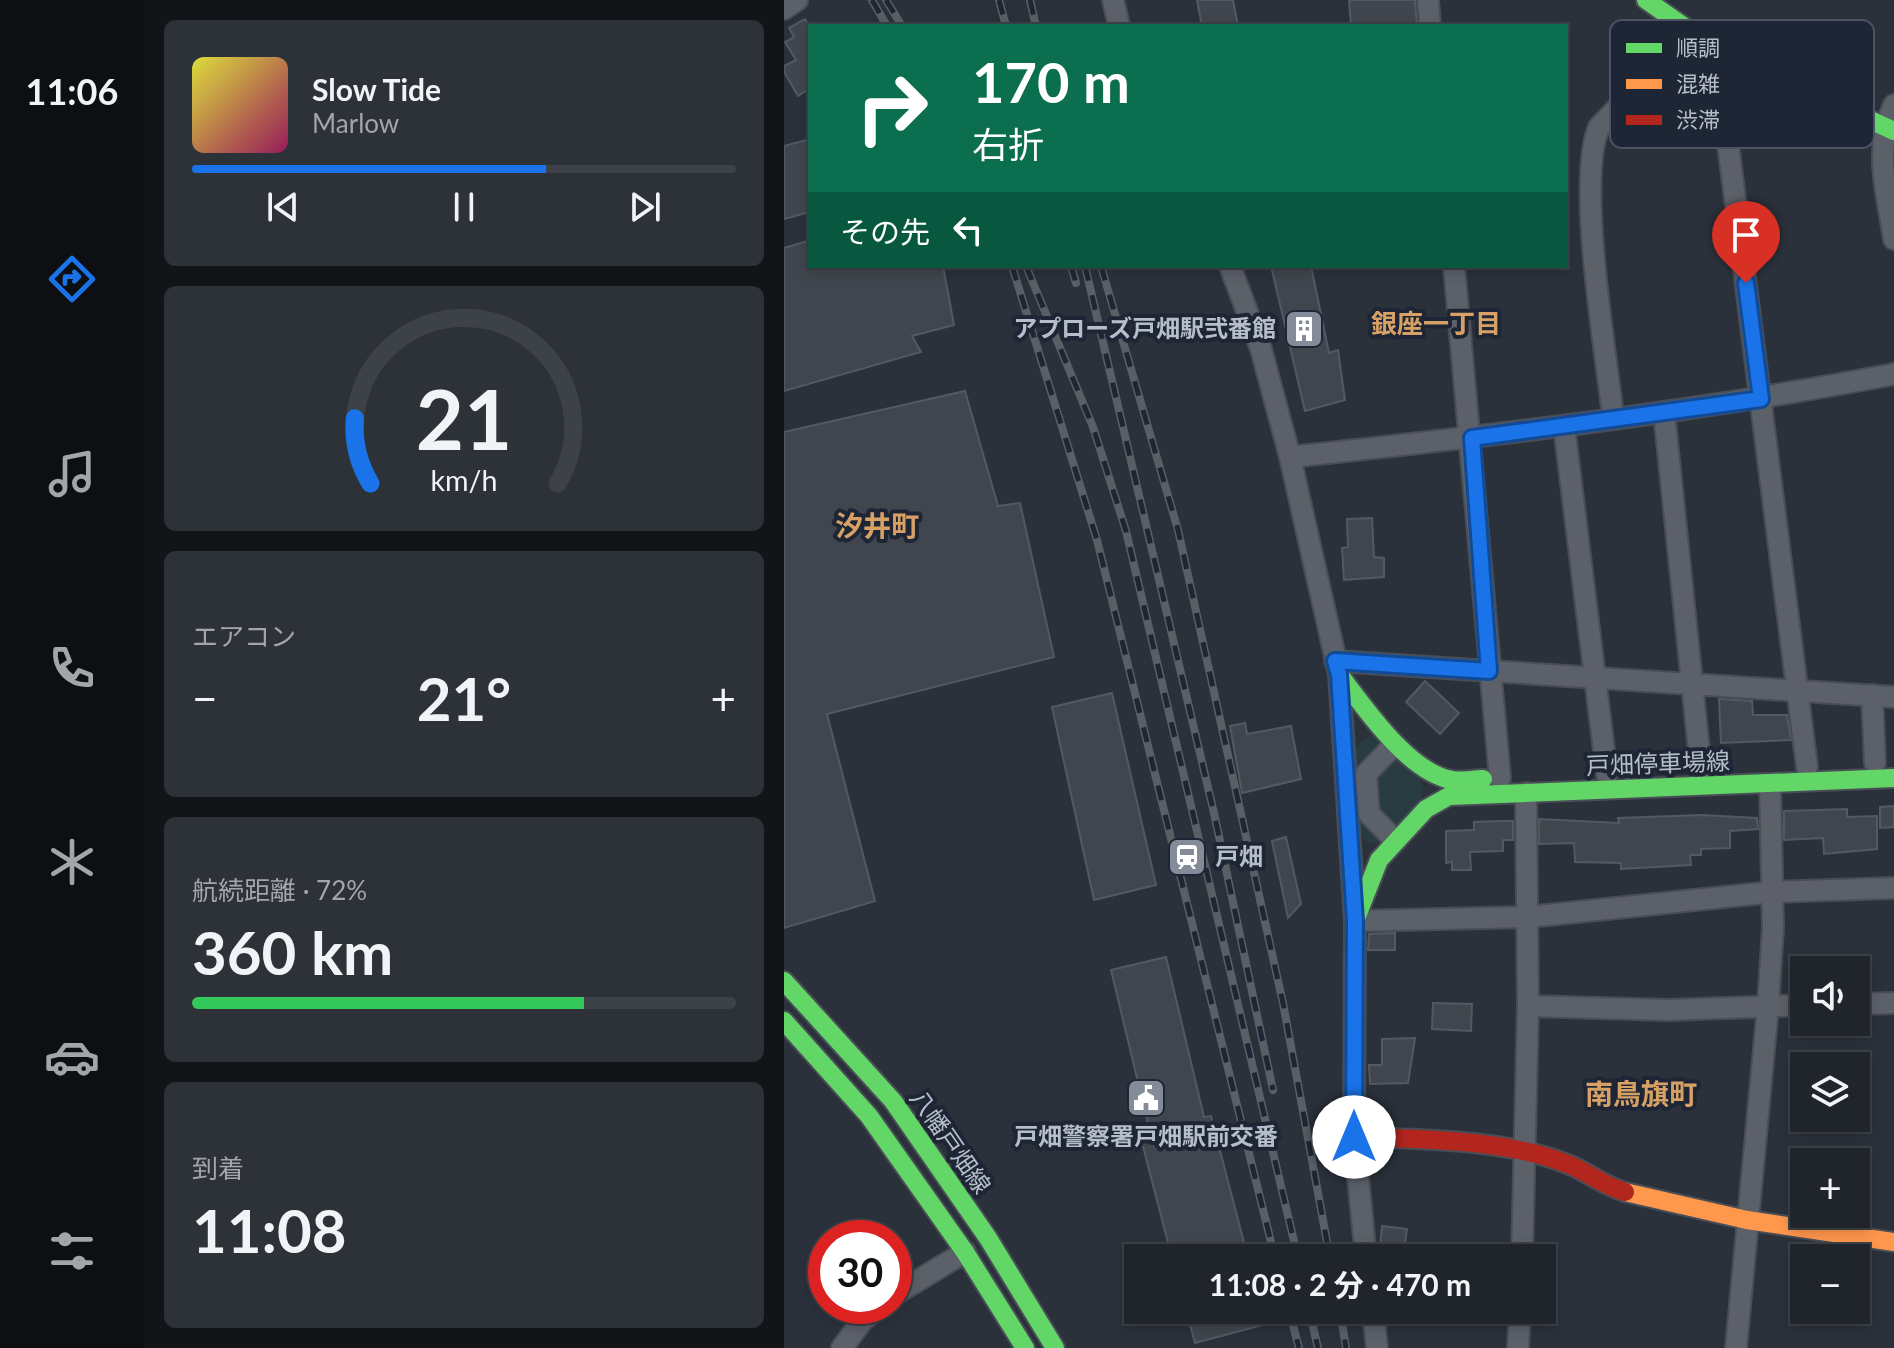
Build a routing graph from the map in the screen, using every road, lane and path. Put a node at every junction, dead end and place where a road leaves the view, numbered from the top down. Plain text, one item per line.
1 (797, 0) edge
2 (1113, 0) edge
3 (1428, 0) edge
4 (1646, 0) edge
5 (784, 9) edge
6 (1673, 20) edge
7 (1119, 24) edge
8 (1430, 24) edge
9 (1894, 105) edge
10 (1610, 116) edge
11 (1889, 130) edge
12 (1729, 148) edge
13 (1894, 239) edge
14 (1231, 268) edge
15 (1454, 268) edge
16 (1894, 374) edge
17 (1761, 399) junction
18 (1664, 412) junction
19 (1613, 417) junction
20 (1564, 426) junction
21 (1472, 438) junction
22 (1290, 457) junction
23 (1337, 667) junction
24 (1489, 671) junction
25 (1594, 677) junction
26 (1691, 684) junction
27 (1797, 691) junction
28 (1872, 695) junction
29 (1894, 697) edge
30 (1392, 747) dead end
31 (1884, 763) edge
32 (1807, 767) junction
33 (1701, 770) junction
34 (1427, 771) junction
35 (1607, 775) junction
36 (1500, 778) junction
37 (1894, 778) edge
38 (1770, 784) junction
39 (1526, 793) junction
40 (1426, 809) junction
41 (1392, 837) dead end
42 (1894, 888) edge
43 (1773, 892) junction
44 (1528, 917) junction
45 (1355, 921) junction
46 (784, 981) edge
47 (1894, 1003) edge
48 (1870, 1004) edge
49 (1790, 1005) edge
50 (1528, 1006) junction
51 (1768, 1006) junction
52 (784, 1021) edge
53 (1354, 1137) junction
54 (1526, 1152) junction
55 (1747, 1220) junction
56 (1894, 1242) edge
57 (1365, 1244) edge
58 (1523, 1244) edge
59 (965, 1252) junction
60 (912, 1284) edge
61 (860, 1324) edge
62 (1374, 1324) edge
63 (1519, 1324) edge
64 (842, 1348) edge
65 (1025, 1348) edge
66 (1055, 1348) edge
67 (1377, 1348) edge
68 (1518, 1348) edge
69 (1736, 1348) edge

1 - 5 street
2 - 7 street
3 - 8 street
4 - 6 main road
9 - 11 street
10 - 19 street
11 - 13 street
12 - 17 street
14 - 22 street
15 - 21 street
16 - 17 street
17 - 18 street
17 - 27 street
18 - 19 street
18 - 26 street
19 - 20 street
20 - 21 street
20 - 25 street
21 - 22 street
21 - 24 street
22 - 23 street
23 - 24 street
23 - 34 main road
23 - 45 street
24 - 25 street
24 - 36 street
25 - 26 street
25 - 35 street
26 - 27 street
26 - 33 street
27 - 28 street
27 - 32 street
28 - 29 street
28 - 31 street
30 - 41 street
31 - 32 main road, 戸畑停車場線
32 - 33 main road, 戸畑停車場線
33 - 35 main road, 戸畑停車場線
34 - 36 main road, 戸畑停車場線
34 - 40 main road
35 - 36 main road, 戸畑停車場線
37 - 38 main road, 戸畑停車場線
38 - 39 main road, 戸畑停車場線
38 - 43 street
39 - 40 main road, 戸畑停車場線
39 - 44 street
40 - 45 main road, 戸畑停車場線
42 - 43 street
43 - 44 street
43 - 51 street
44 - 45 street
44 - 50 street
45 - 53 street
46 - 66 main road, 八幡戸畑線
47 - 48 street
49 - 51 street
50 - 51 street
50 - 54 street
51 - 55 street
52 - 59 main road
53 - 54 main road
53 - 57 street
54 - 55 main road
54 - 58 street
55 - 56 main road
55 - 69 street
59 - 60 street
59 - 65 main road
61 - 64 street
62 - 67 street
63 - 68 street

